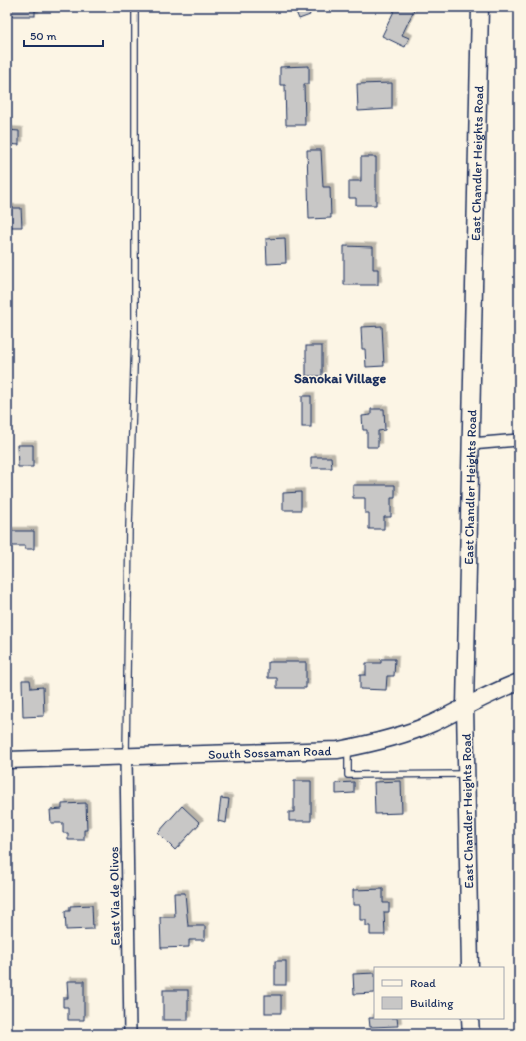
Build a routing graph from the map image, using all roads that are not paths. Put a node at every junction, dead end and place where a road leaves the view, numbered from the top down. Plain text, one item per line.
1 (135, 7) edge
2 (480, 7) edge
3 (519, 440) edge
4 (471, 444) junction
5 (519, 682) edge
6 (465, 706) junction
7 (348, 748) junction
8 (126, 758) junction
9 (7, 760) edge
10 (466, 774) junction
11 (470, 967) edge
12 (470, 1019) edge
13 (130, 1034) edge
14 (471, 1034) edge

1 - 8 lane
2 - 4 main road, East Chandler Heights Road
3 - 4 street
4 - 6 main road, East Chandler Heights Road
5 - 6 main road, South Sossaman Road
6 - 7 main road, South Sossaman Road
6 - 10 main road, East Chandler Heights Road
7 - 8 main road, South Sossaman Road
7 - 10 lane
8 - 9 main road, South Sossaman Road
8 - 13 street, East Via de Olivos
10 - 11 main road, East Chandler Heights Road
12 - 14 main road

